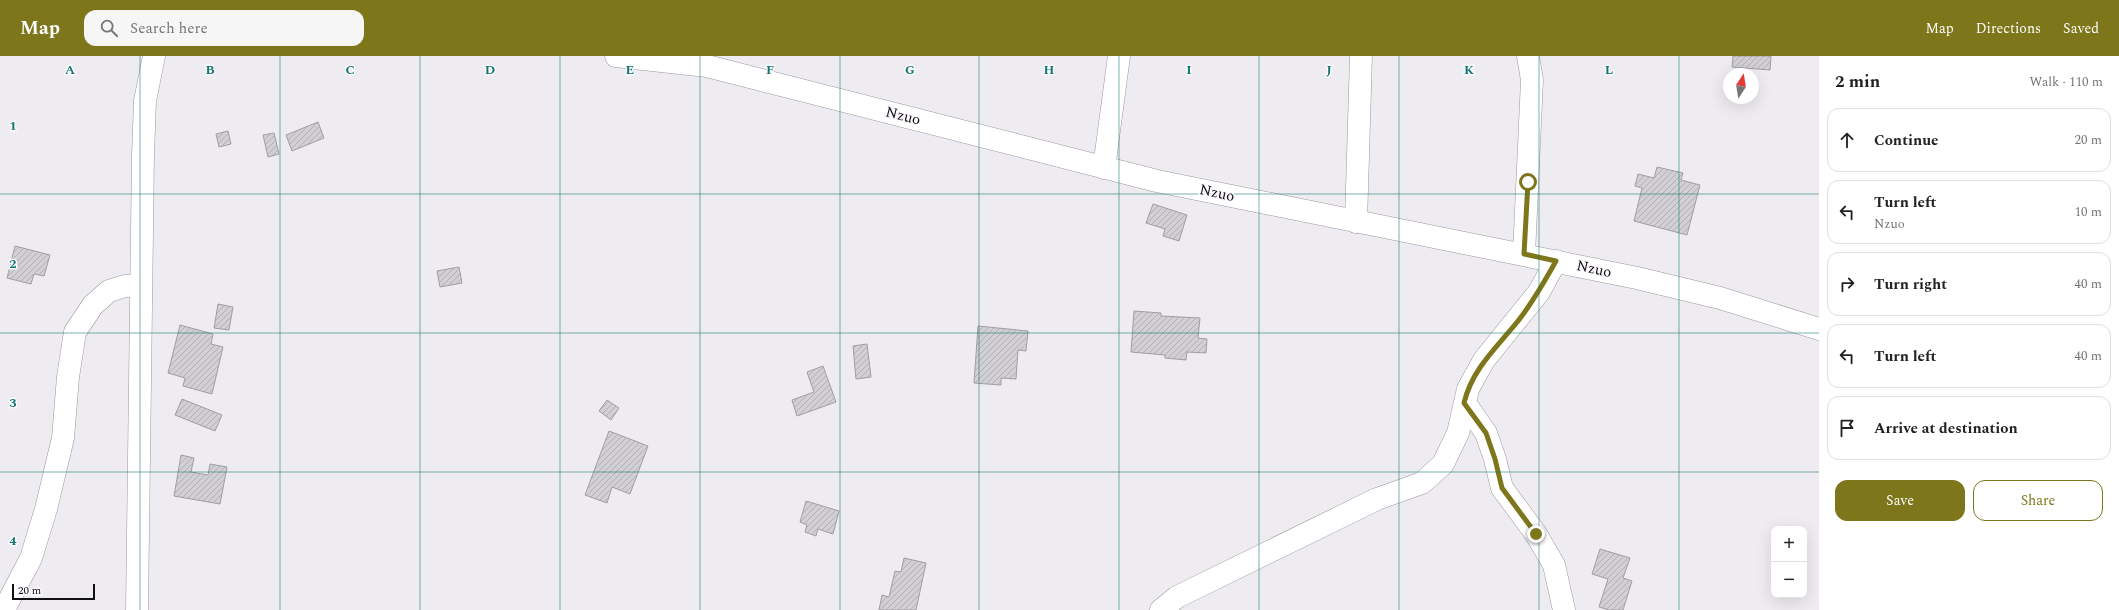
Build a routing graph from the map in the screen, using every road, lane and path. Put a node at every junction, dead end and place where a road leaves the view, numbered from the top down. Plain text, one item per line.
1 (154, 56) edge
2 (616, 56) edge
3 (1119, 56) edge
4 (1361, 56) edge
5 (1528, 56) edge
6 (1104, 168) junction
7 (1356, 222) junction
8 (1524, 254) junction
9 (1556, 261) junction
10 (140, 285) junction
11 (1819, 330) edge
12 (1464, 403) junction
13 (7, 604) dead end
14 (137, 610) edge
15 (1161, 610) edge
16 (1564, 610) edge

1 - 10 street
2 - 6 street, Nzuo
3 - 6 street
4 - 7 street
5 - 8 street
6 - 7 street, Nzuo
7 - 8 street, Nzuo
8 - 9 street, Nzuo
9 - 11 street, Nzuo
9 - 12 street
10 - 13 street
10 - 14 street
12 - 15 street
12 - 16 street

